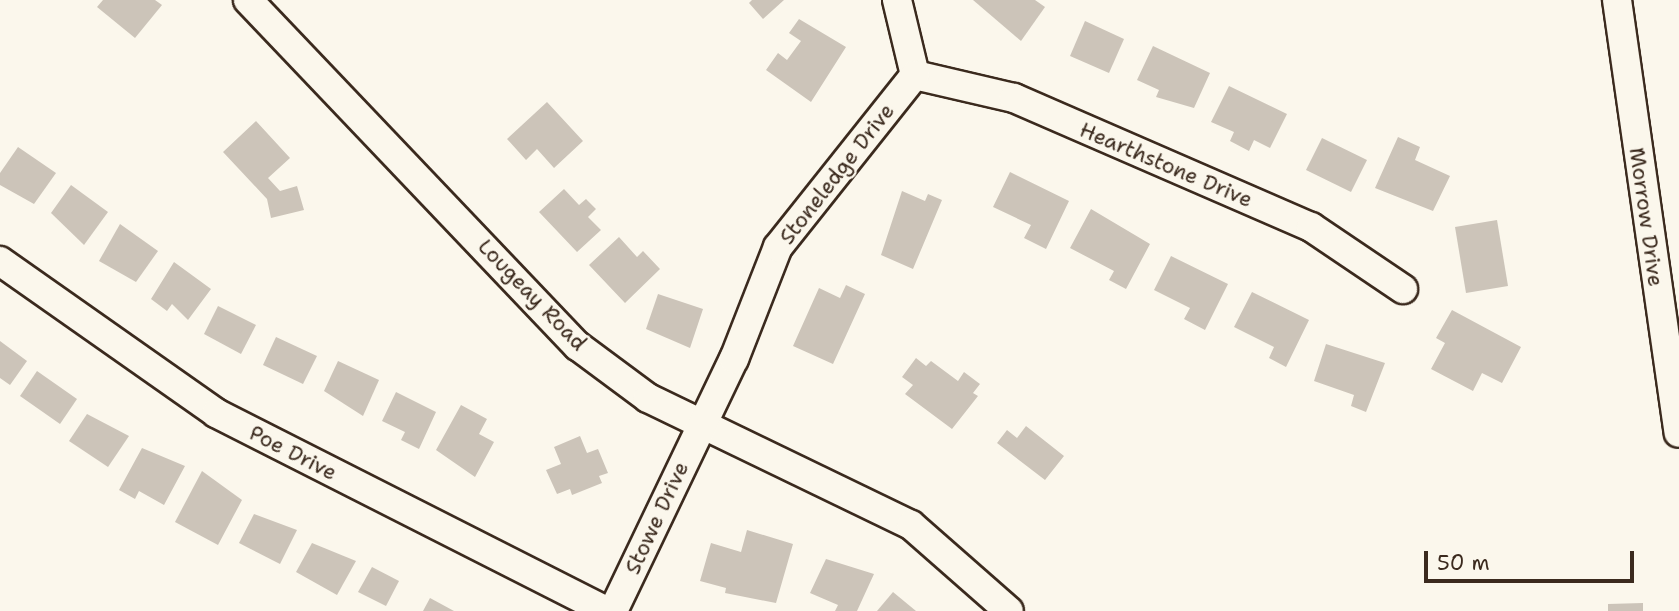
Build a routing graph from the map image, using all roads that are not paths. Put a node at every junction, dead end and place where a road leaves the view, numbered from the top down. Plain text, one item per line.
1 (248, 0) edge
2 (897, 0) edge
3 (1617, 0) edge
4 (915, 75) junction
5 (0, 261) edge
6 (1403, 289) dead end
7 (701, 424) junction
8 (1679, 433) edge
9 (607, 611) edge
10 (613, 611) edge
11 (1009, 611) edge

1 - 7 street, Lougeay Road
2 - 4 street
3 - 8 street, Morrow Drive
4 - 6 street, Hearthstone Drive
4 - 7 street, Stoneledge Drive
5 - 9 street, Poe Drive
7 - 10 street, Stowe Drive
7 - 11 street, Lougeay Road

